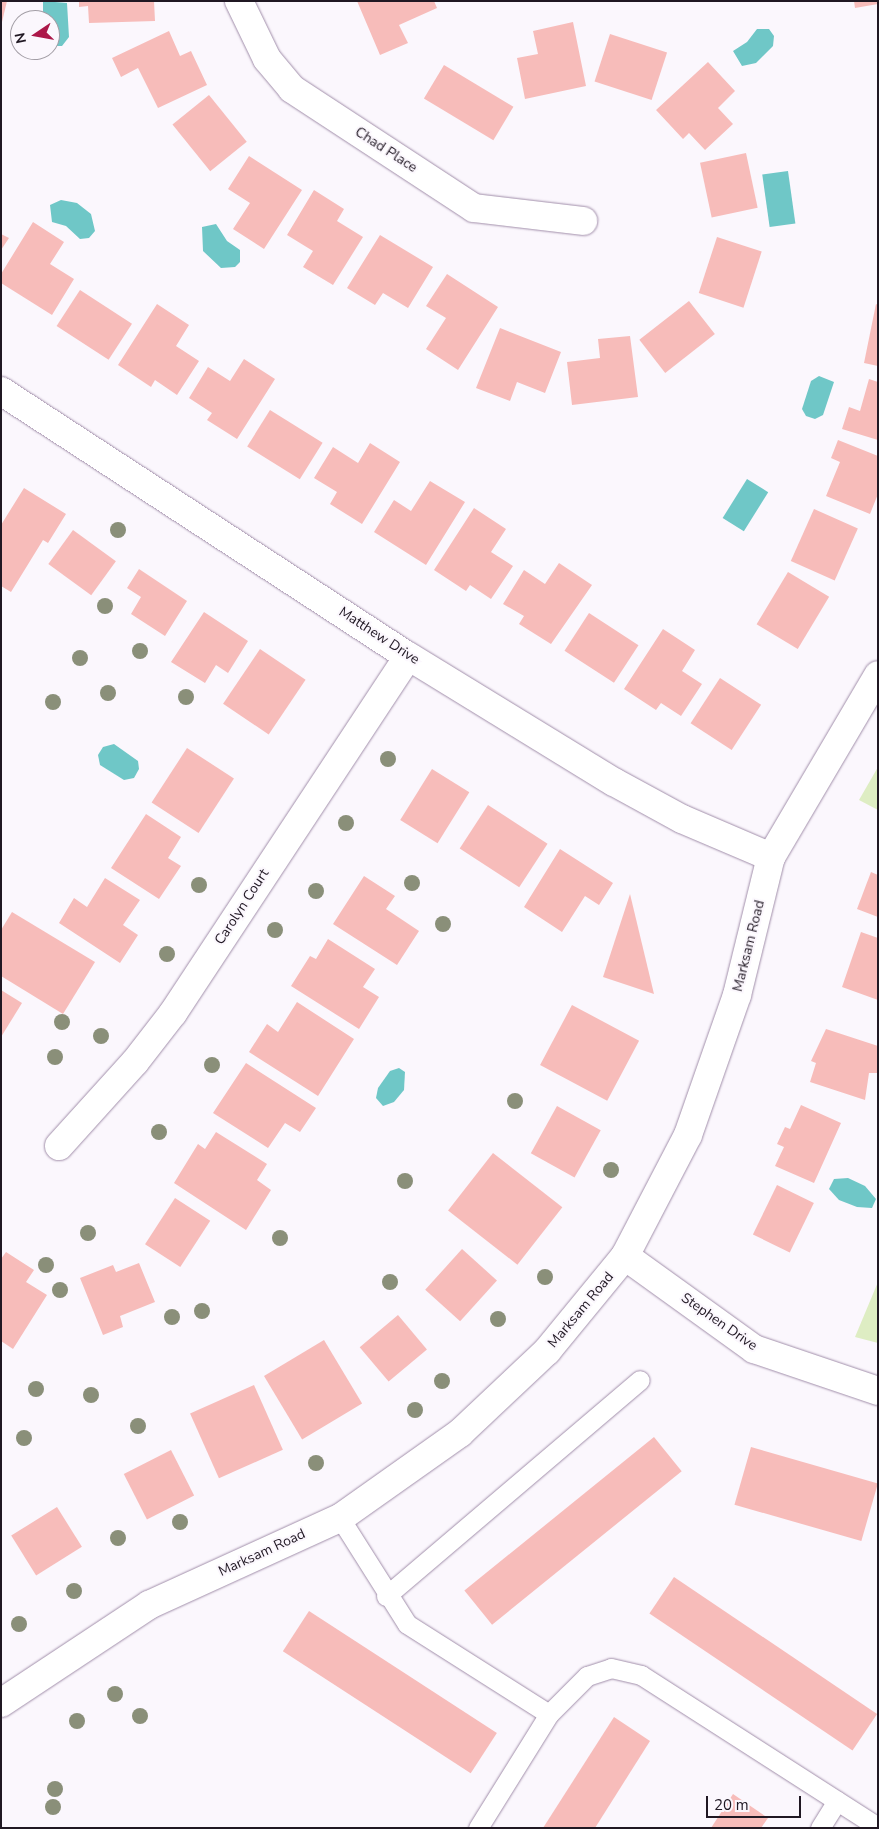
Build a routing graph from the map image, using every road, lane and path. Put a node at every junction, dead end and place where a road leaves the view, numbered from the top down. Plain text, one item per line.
1 (239, 1) edge
2 (583, 221) dead end
3 (1, 390) edge
4 (408, 656) junction
5 (878, 675) edge
6 (771, 857) junction
7 (59, 1146) dead end
8 (625, 1256) junction
9 (640, 1380) dead end
10 (878, 1392) edge
11 (340, 1518) junction
12 (386, 1596) junction
13 (3, 1697) edge
14 (549, 1714) junction
15 (836, 1801) junction
16 (878, 1827) edge
17 (478, 1828) edge
18 (820, 1828) edge

1 - 2 street, Chad Place
3 - 4 street, Matthew Drive
4 - 6 street, Matthew Drive
4 - 7 street, Carolyn Court
5 - 6 street, Marksam Road
6 - 8 street, Marksam Road
8 - 10 street, Stephen Drive
8 - 11 street, Marksam Road
9 - 12 lane
11 - 12 lane
11 - 13 street, Marksam Road
12 - 14 lane
14 - 15 lane
14 - 17 lane
15 - 16 lane
15 - 18 lane

